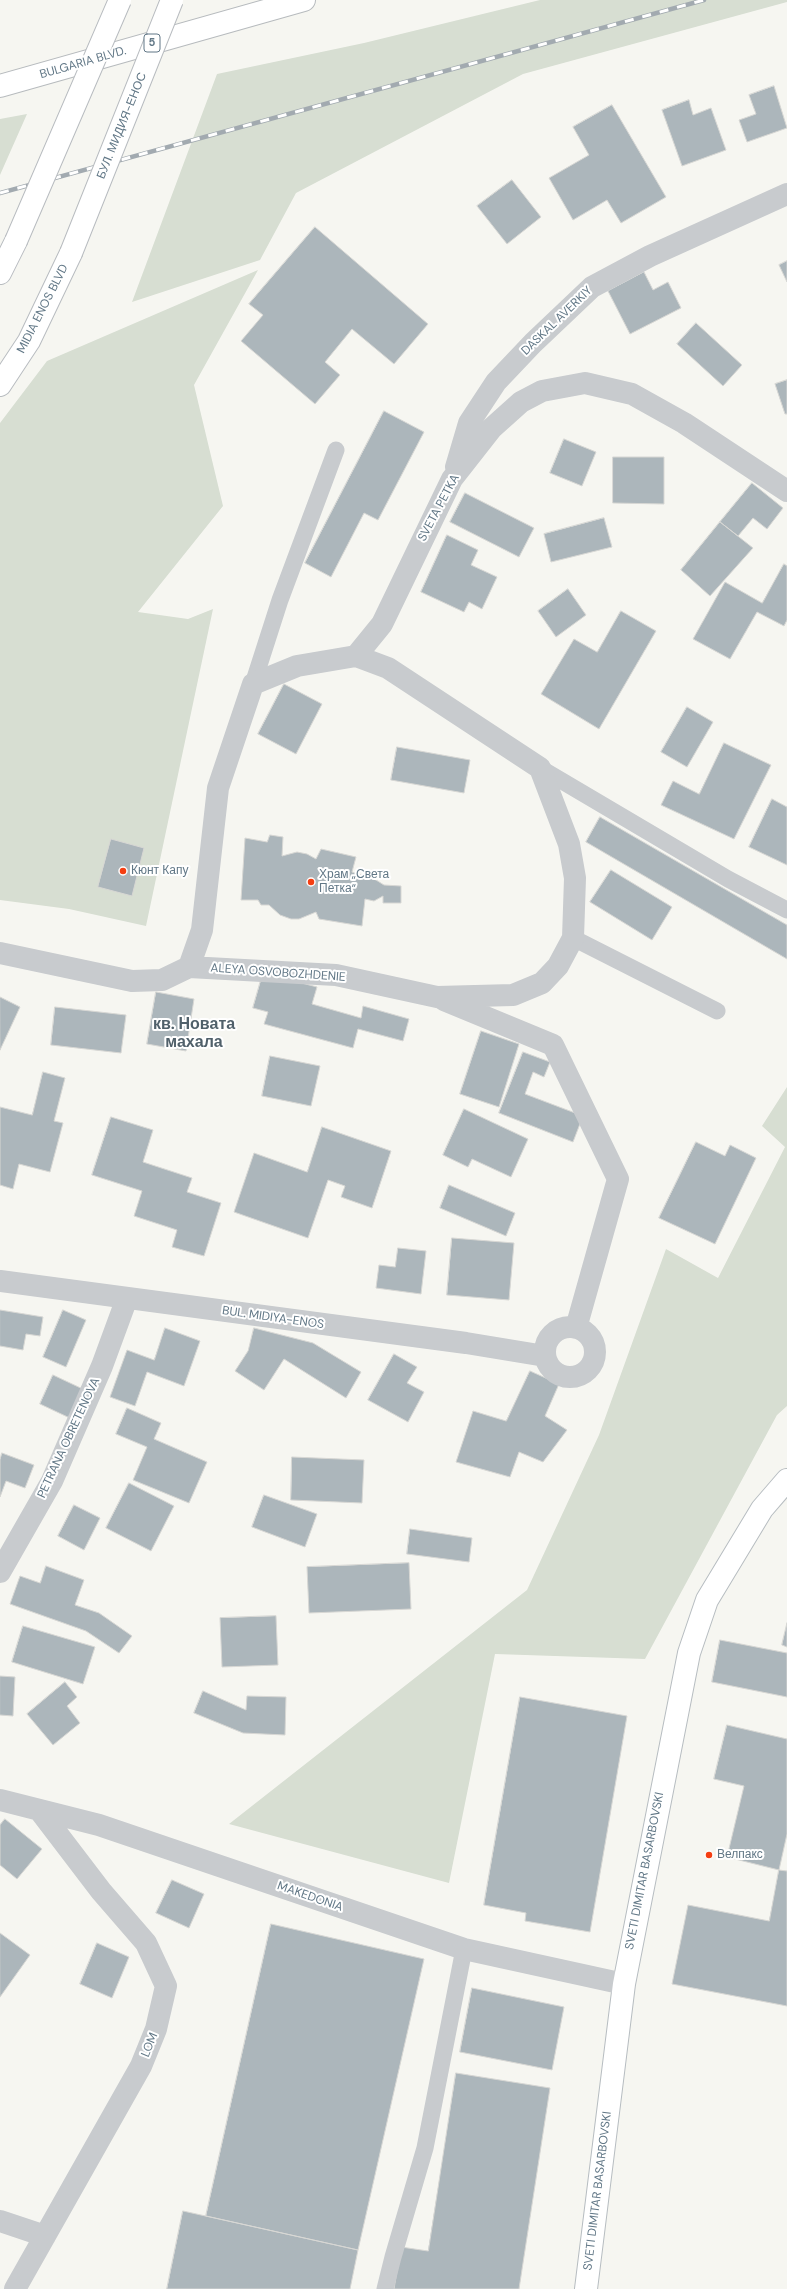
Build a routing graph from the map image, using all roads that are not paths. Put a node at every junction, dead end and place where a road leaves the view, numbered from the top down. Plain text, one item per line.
1 (120, 0) edge
2 (172, 0) edge
3 (304, 0) edge
4 (0, 86) edge
5 (787, 194) edge
6 (71, 253) joint
7 (0, 273) edge
8 (0, 385) edge
9 (336, 450) dead end
10 (452, 479) junction
11 (787, 491) edge
12 (356, 656) junction
13 (253, 684) junction
14 (540, 768) junction
15 (787, 910) edge
16 (573, 938) junction
17 (0, 953) edge
18 (190, 966) junction
19 (437, 998) junction
20 (717, 1011) dead end
21 (0, 1281) edge
22 (127, 1298) junction
23 (576, 1328) junction
24 (545, 1356) junction
25 (787, 1480) edge
26 (0, 1572) edge
27 (0, 1800) edge
28 (40, 1810) junction
29 (464, 1949) junction
30 (624, 1984) junction
31 (0, 2221) edge
32 (45, 2236) junction
33 (15, 2289) edge
34 (386, 2289) edge
35 (586, 2289) edge

1 - 7 main road, bridge
2 - 6 main road, БУЛ. МИДИЯ-ЕНОС, bridge
3 - 4 main road, BULGARIA BLVD. / 5
5 - 10 street, DASKAL AVERKIY
6 - 8 main road, MIDIA ENOS BLVD
9 - 13 lane
10 - 11 street, SVETA PETKA
10 - 12 street, SVETA PETKA
12 - 13 street
12 - 14 street
13 - 18 street
14 - 15 lane
14 - 16 street, ALEYA OSVOBOZHDENIE
16 - 19 street, ALEYA OSVOBOZHDENIE
16 - 20 lane
17 - 18 street
18 - 19 street, ALEYA OSVOBOZHDENIE
19 - 23 street
21 - 22 street, BUL. MIDIYA-ENOS
22 - 24 street, BUL. MIDIYA-ENOS
22 - 26 street, PETRANA OBRETENOVA
23 - 24 street
23 - 24 street
25 - 30 main road, SVETI DIMITAR BASARBOVSKI
27 - 28 street, MAKEDONIA
28 - 29 street, MAKEDONIA
28 - 32 street, LOM
29 - 30 street, MAKEDONIA
29 - 34 lane
30 - 35 main road, SVETI DIMITAR BASARBOVSKI
31 - 32 street
32 - 33 street, LOM

